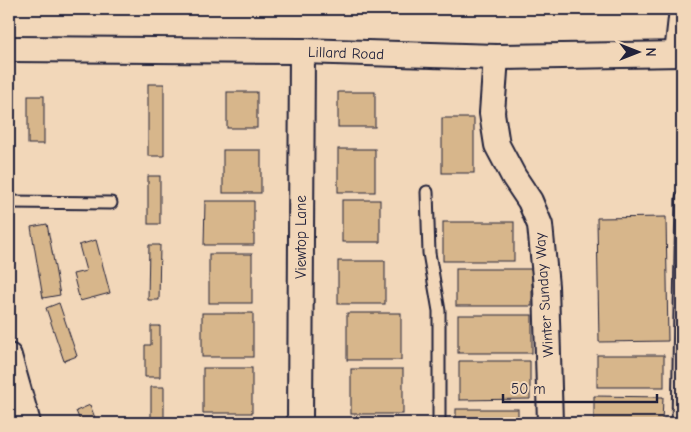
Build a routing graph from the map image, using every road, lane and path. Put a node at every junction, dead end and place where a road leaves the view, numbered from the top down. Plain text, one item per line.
1 (682, 9) edge
2 (9, 49) edge
3 (302, 51) junction
4 (680, 54) edge
5 (496, 58) junction
6 (427, 192) dead end
7 (682, 198) edge
8 (9, 202) edge
9 (112, 203) dead end
10 (9, 356) edge
11 (28, 423) edge
12 (300, 423) edge
13 (439, 423) edge
14 (550, 423) edge
15 (678, 423) edge

1 - 4 street
2 - 3 street, Lillard Road
3 - 5 street, Lillard Road
3 - 12 street, Viewtop Lane
4 - 5 street, Lillard Road
5 - 14 street, Winter Sunday Way
6 - 13 lane
7 - 15 lane
8 - 9 lane
10 - 11 street

